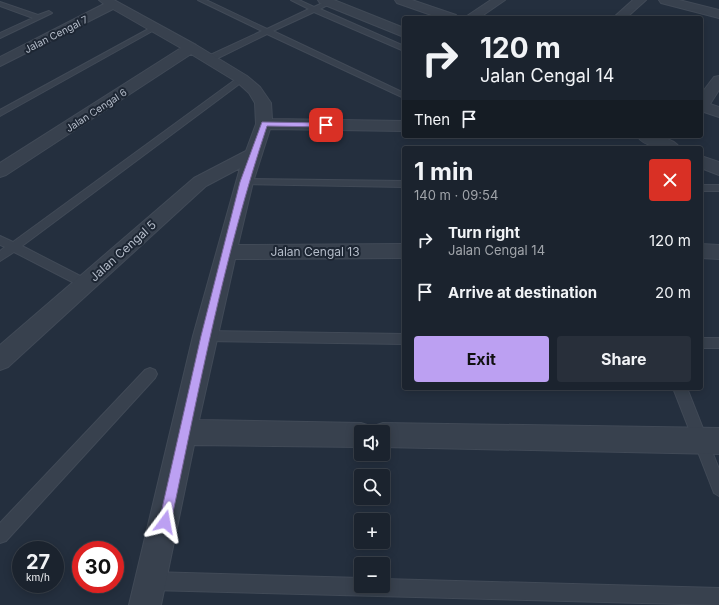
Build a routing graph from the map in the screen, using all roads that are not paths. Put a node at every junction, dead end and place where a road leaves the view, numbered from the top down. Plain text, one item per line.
1 (201, 0) edge
2 (294, 0) edge
3 (401, 0) edge
4 (498, 0) edge
5 (640, 0) edge
6 (665, 0) edge
7 (326, 1) edge
8 (109, 3) edge
9 (0, 4) edge
10 (314, 9) junction
11 (50, 13) dead end
12 (719, 14) edge
13 (446, 16) edge
14 (473, 16) edge
15 (621, 16) edge
16 (39, 18) junction
17 (154, 28) junction
18 (267, 31) junction
19 (402, 33) edge
20 (0, 36) edge
21 (402, 47) edge
22 (191, 48) junction
23 (209, 59) junction
24 (0, 62) edge
25 (242, 79) junction
26 (719, 80) edge
27 (402, 95) edge
28 (703, 103) edge
29 (703, 107) edge
30 (719, 112) edge
31 (0, 113) edge
32 (264, 124) junction
33 (402, 126) edge
34 (650, 138) edge
35 (668, 146) edge
36 (254, 153) junction
37 (703, 162) edge
38 (719, 169) edge
39 (0, 172) edge
40 (244, 182) junction
41 (402, 184) edge
42 (703, 188) edge
43 (719, 188) edge
44 (0, 240) edge
45 (14, 247) junction
46 (402, 251) edge
47 (227, 252) junction
48 (703, 252) edge
49 (719, 252) edge
50 (0, 258) edge
51 (86, 284) junction
52 (205, 336) junction
53 (402, 339) edge
54 (703, 343) edge
55 (719, 343) edge
56 (0, 360) edge
57 (150, 374) dead end
58 (681, 390) edge
59 (185, 432) junction
60 (354, 435) edge
61 (390, 435) edge
62 (709, 441) edge
63 (719, 488) edge
64 (0, 535) edge
65 (152, 581) junction
66 (719, 597) edge
67 (145, 605) edge

1 - 18 lane
2 - 10 lane
3 - 13 street
4 - 14 street
5 - 15 street
6 - 12 street
7 - 10 lane
7 - 19 street
8 - 17 street
8 - 24 street, Jalan Cengal 7
9 - 16 lane
10 - 18 lane
10 - 21 lane
11 - 16 lane
16 - 20 lane
17 - 22 street
17 - 31 lane
18 - 23 lane
18 - 27 lane
22 - 23 street
22 - 39 street, Jalan Cengal 6
23 - 25 street
25 - 32 street
25 - 45 lane
26 - 28 street
29 - 30 street
32 - 33 street
32 - 36 street
34 - 35 street
36 - 40 street
36 - 51 street, Jalan Cengal 5
37 - 38 street
40 - 41 lane
40 - 47 street
42 - 43 lane
44 - 45 lane
45 - 50 lane
45 - 51 lane
46 - 47 street, Jalan Cengal 13
47 - 52 street
48 - 49 street
51 - 56 street, Jalan Cengal 5
52 - 53 lane
52 - 59 street
54 - 55 lane
57 - 64 lane
58 - 62 lane
59 - 60 street
59 - 65 street
61 - 62 street
62 - 63 lane
65 - 66 lane
65 - 67 street

